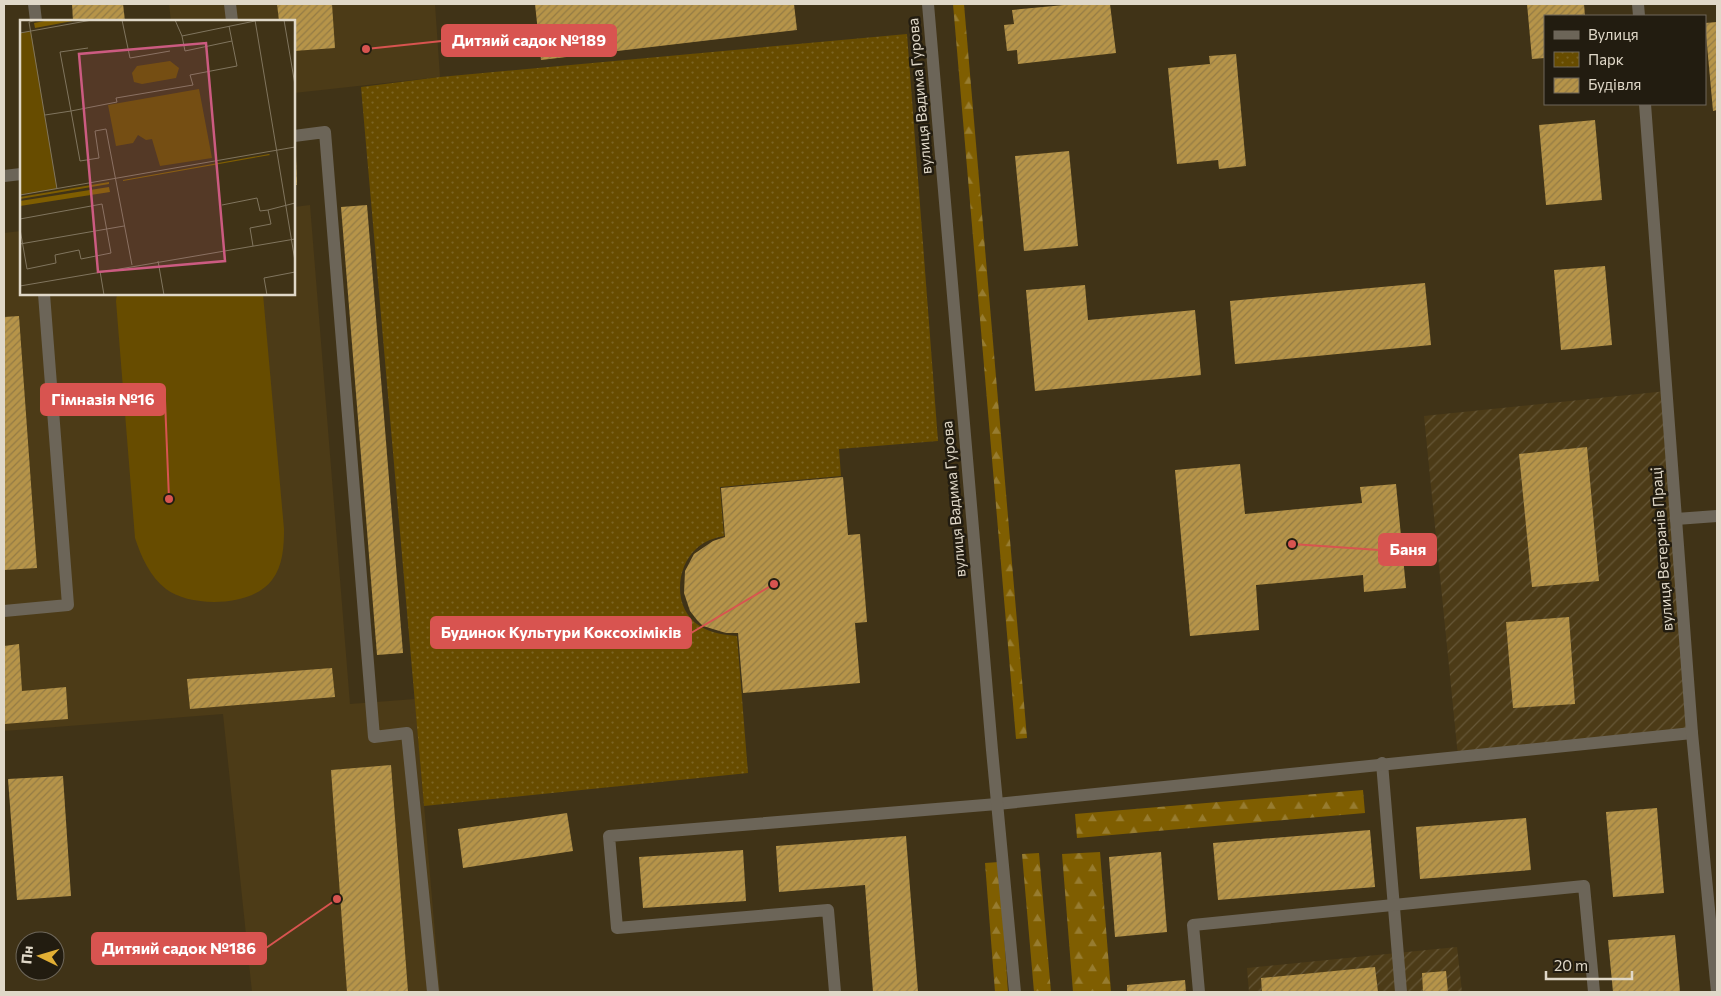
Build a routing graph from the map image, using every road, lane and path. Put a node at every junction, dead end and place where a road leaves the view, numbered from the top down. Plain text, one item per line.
1 (34, 4) edge
2 (230, 4) edge
3 (928, 4) edge
4 (36, 20) edge
5 (232, 20) edge
6 (1645, 105) edge
7 (295, 136) edge
8 (20, 174) edge
9 (4, 176) edge
10 (44, 295) edge
11 (1717, 516) edge
12 (1676, 519) junction
13 (4, 612) edge
14 (1692, 733) junction
15 (1382, 763) junction
16 (997, 804) junction
17 (1394, 905) junction
18 (1717, 988) edge
19 (433, 992) edge
20 (835, 992) edge
21 (1014, 992) edge
22 (1199, 992) edge
23 (1401, 992) edge
24 (1594, 992) edge

1 - 4 street
2 - 5 street
3 - 16 street, вулиця Вадима Гурова
6 - 12 street, вулиця Ветеранів Праці
7 - 19 street
8 - 9 street
10 - 13 street
11 - 12 street
12 - 14 street, вулиця Ветеранів Праці
14 - 15 street
14 - 18 street, вулиця Ветеранів Праці
15 - 16 street
15 - 17 street
16 - 20 street
16 - 21 street, вулиця Вадима Гурова
17 - 22 street
17 - 23 street
17 - 24 street

